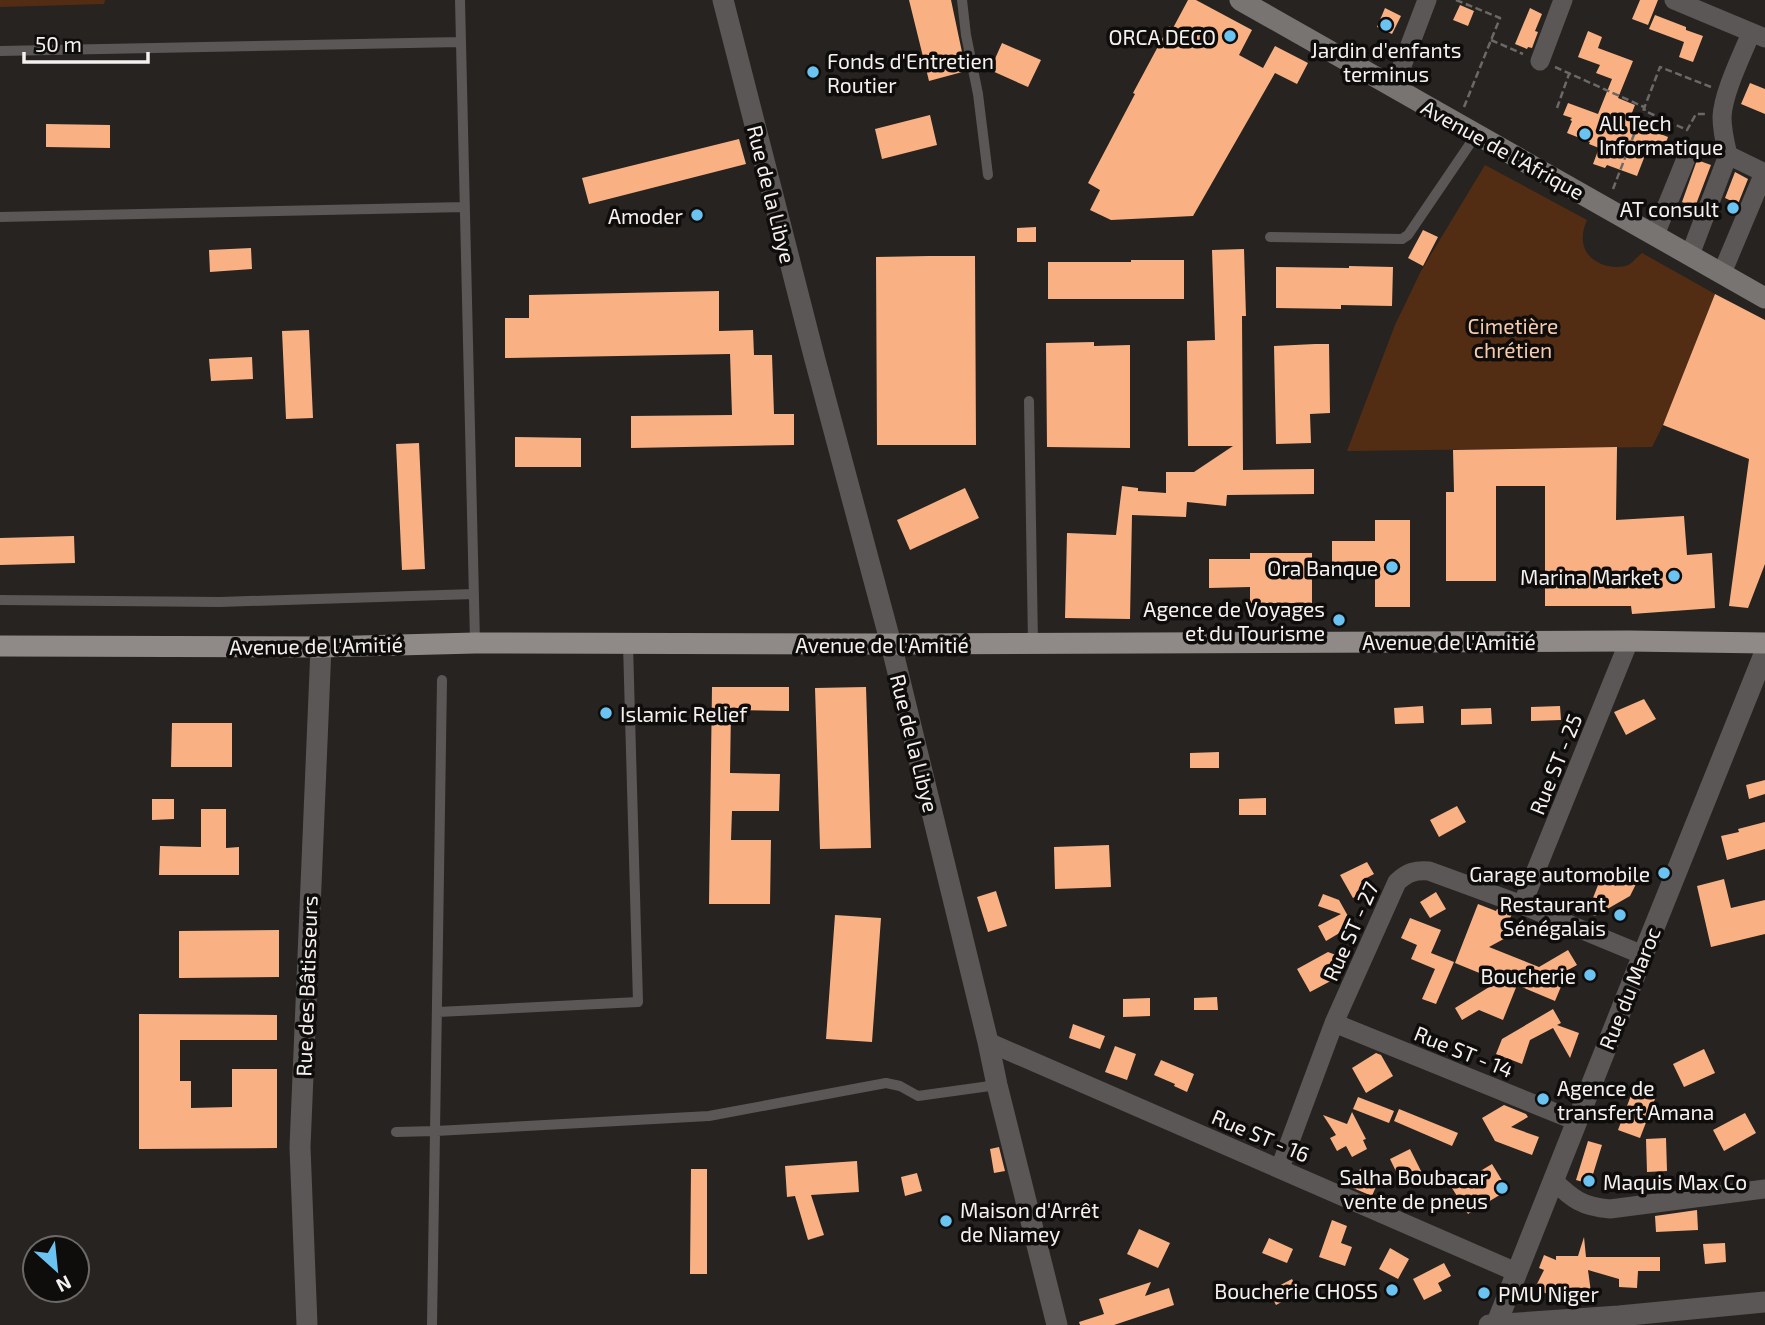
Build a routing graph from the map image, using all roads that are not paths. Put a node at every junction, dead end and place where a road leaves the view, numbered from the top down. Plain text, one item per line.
1 (460, 0) edge
2 (723, 0) edge
3 (962, 0) edge
4 (1240, 0) edge
5 (1427, 0) edge
6 (1563, 0) edge
7 (1674, 0) edge
8 (1703, 5) edge
9 (1758, 35) edge
10 (461, 43) junction
11 (0, 51) edge
12 (1539, 61) road end
13 (1394, 87) junction
14 (1476, 135) junction
15 (1728, 155) junction
16 (1685, 161) dead end
17 (1765, 173) edge
18 (988, 175) dead end
19 (465, 207) junction
20 (0, 218) edge
21 (1655, 235) junction
22 (1270, 237) dead end
23 (1690, 255) junction
24 (1722, 273) junction
25 (1765, 298) edge
26 (1029, 401) dead end
27 (474, 594) junction
28 (0, 600) edge
29 (1629, 640) junction
30 (475, 643) junction
31 (628, 643) junction
32 (1033, 643) junction
33 (1765, 643) edge
34 (891, 645) junction
35 (0, 646) edge
36 (321, 647) junction
37 (1765, 652) edge
38 (442, 680) dead end
39 (1522, 905) junction
40 (1643, 955) junction
41 (438, 1012) junction
42 (1335, 1023) junction
43 (988, 1042) junction
44 (997, 1085) junction
45 (1576, 1121) junction
46 (436, 1131) junction
47 (396, 1132) dead end
48 (1280, 1168) junction
49 (1553, 1180) junction
50 (1765, 1189) edge
51 (1516, 1272) junction
52 (1765, 1302) edge
53 (1619, 1316) junction
54 (307, 1325) edge
55 (432, 1325) edge
56 (1057, 1325) edge
57 (1489, 1325) edge
58 (1496, 1325) edge
59 (1643, 1325) edge

1 - 10 lane
2 - 34 street, Rue de la Libye
3 - 18 lane
4 - 13 main road, Avenue de l'Afrique
5 - 13 street
6 - 12 street
7 - 8 street
8 - 9 street
9 - 15 street
10 - 11 lane
10 - 19 lane
13 - 14 main road, Avenue de l'Afrique
14 - 21 main road, Avenue de l'Afrique
14 - 22 lane
15 - 17 street
15 - 23 street
16 - 21 street
17 - 24 street
19 - 20 lane
19 - 27 lane
21 - 23 main road, Avenue de l'Afrique
23 - 24 main road, Avenue de l'Afrique
24 - 25 main road, Avenue de l'Afrique
26 - 32 lane
27 - 28 lane
27 - 30 lane
29 - 32 main road, Avenue de l'Amitié
29 - 33 main road, Avenue de l'Amitié
29 - 39 street, Rue ST - 25
30 - 31 main road, Avenue de l'Amitié
30 - 36 main road, Avenue de l'Amitié
31 - 34 main road, Avenue de l'Amitié
31 - 41 lane
32 - 34 main road, Avenue de l'Amitié
34 - 43 street, Rue de la Libye
35 - 36 main road, Avenue de l'Amitié
36 - 54 street, Rue des Bâtisseurs
37 - 40 street, Rue du Maroc
38 - 41 lane
39 - 40 street, Rue ST - 27
39 - 42 street, Rue ST - 27
40 - 45 street, Rue du Maroc
41 - 46 lane
42 - 45 street, Rue ST - 14
42 - 48 street, Rue ST - 27
43 - 44 street, Rue de la Libye
43 - 48 street, Rue ST - 16
44 - 46 lane
44 - 56 street, Rue de la Libye
45 - 49 street, Rue du Maroc
46 - 47 lane
46 - 55 lane
48 - 51 street, Rue ST - 16
49 - 50 street
49 - 51 street, Rue du Maroc
51 - 58 street, Rue du Maroc
52 - 53 street
53 - 58 street
53 - 59 street
57 - 58 street

